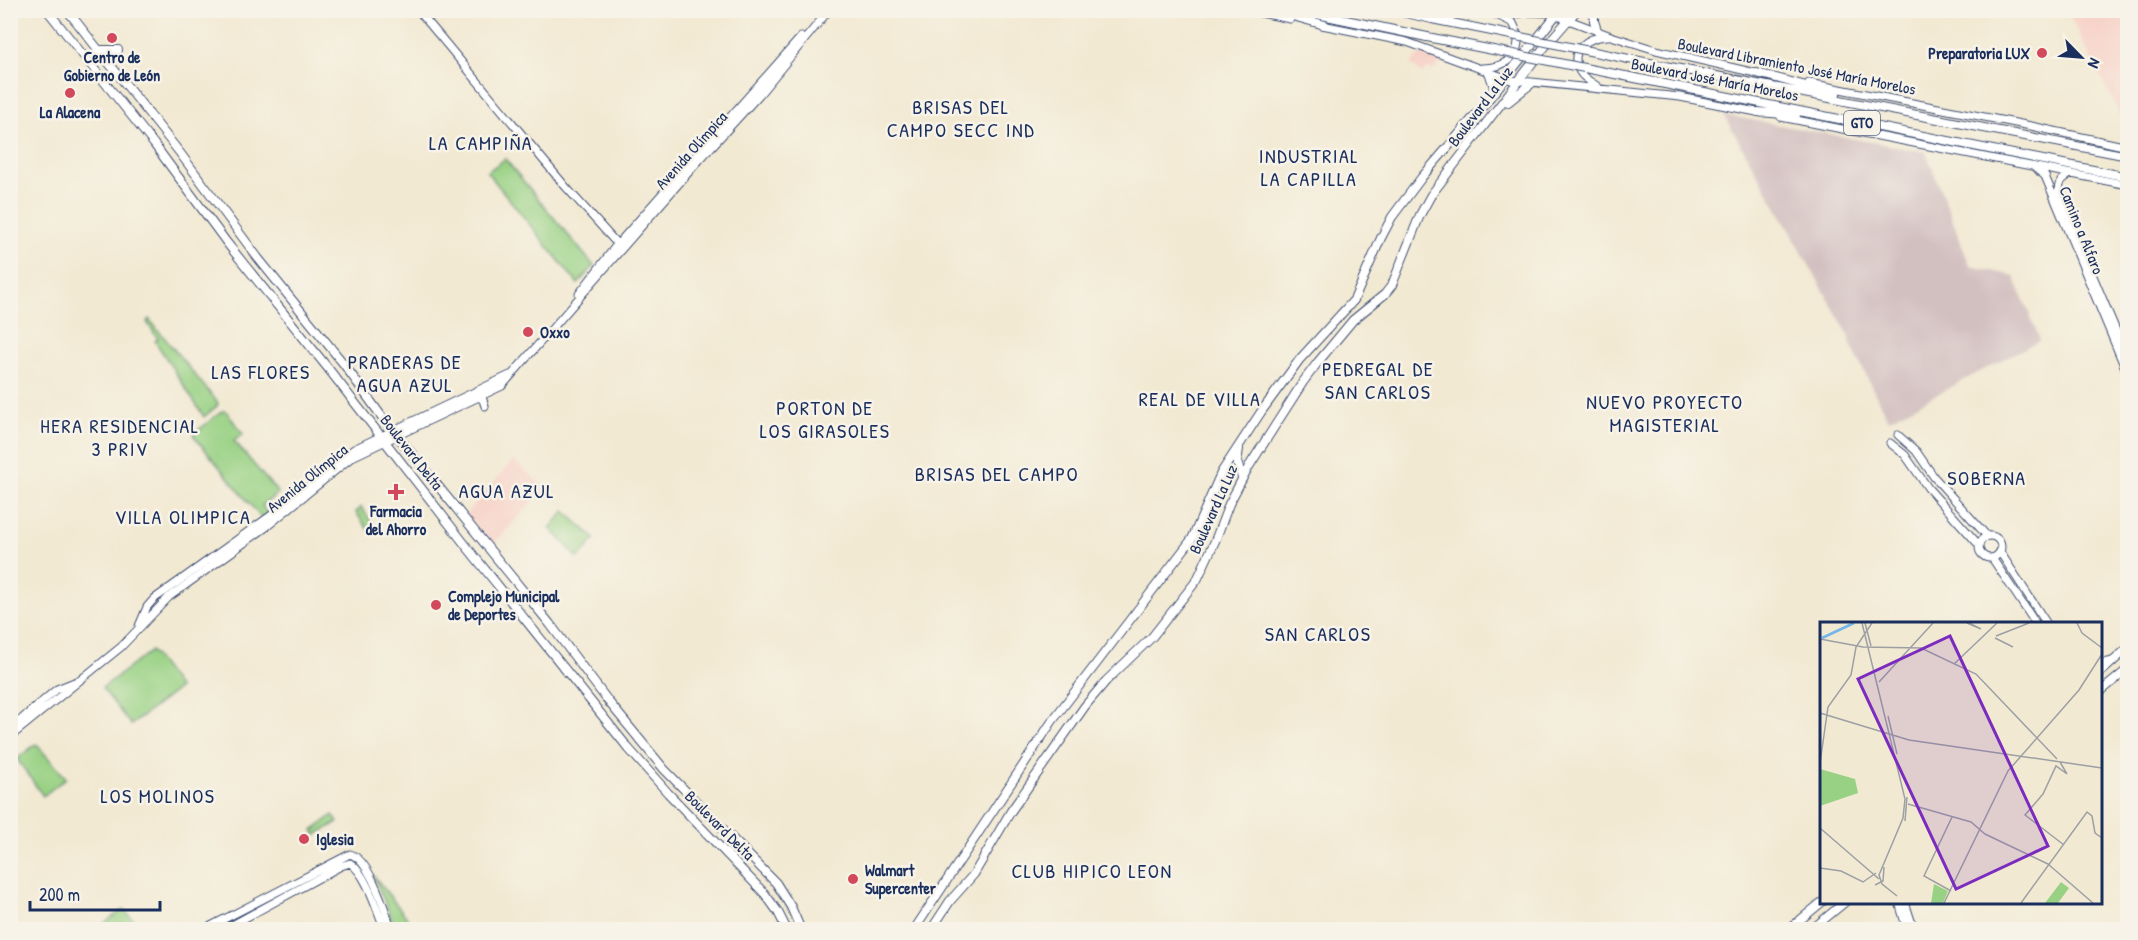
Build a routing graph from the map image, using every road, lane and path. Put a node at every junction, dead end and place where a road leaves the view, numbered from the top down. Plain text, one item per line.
1 (47, 10) edge
2 (67, 10) edge
3 (418, 10) edge
4 (824, 10) edge
5 (829, 10) edge
6 (1246, 10) edge
7 (1271, 10) edge
8 (1298, 10) edge
9 (1393, 10) edge
10 (1464, 10) edge
11 (1530, 10) edge
12 (1577, 10) edge
13 (1594, 10) edge
14 (1474, 11) edge
15 (1520, 13) junction
16 (1558, 13) edge
17 (1569, 19) junction
18 (1325, 25) junction
19 (1597, 30) junction
20 (1611, 36) junction
21 (97, 50) junction
22 (118, 50) dead end
23 (1479, 68) junction
24 (1490, 72) junction
25 (1757, 73) junction
26 (1505, 78) junction
27 (1518, 81) junction
28 (1532, 83) junction
29 (1598, 87) junction
30 (1492, 95) junction
31 (1864, 105) junction
32 (1758, 112) junction
33 (1493, 117) junction
34 (1834, 118) junction
35 (166, 136) junction
36 (154, 144) junction
37 (2127, 147) edge
38 (180, 153) junction
39 (2127, 154) edge
40 (167, 162) junction
41 (2033, 167) junction
42 (2070, 174) junction
43 (2127, 178) edge
44 (2127, 185) edge
45 (620, 247) junction
46 (2098, 297) junction
47 (1344, 312) junction
48 (1353, 320) junction
49 (337, 356) junction
50 (321, 359) junction
51 (2127, 359) edge
52 (2127, 373) edge
53 (512, 375) junction
54 (479, 397) junction
55 (485, 406) dead end
56 (396, 433) junction
57 (1898, 435) dead end
58 (380, 437) junction
59 (1242, 440) junction
60 (1890, 444) dead end
61 (1228, 461) junction
62 (1243, 468) junction
63 (1934, 477) junction
64 (1925, 484) junction
65 (1987, 536) junction
66 (1979, 545) junction
67 (2000, 552) junction
68 (1992, 558) junction
69 (2035, 622) edge
70 (2046, 622) edge
71 (2127, 648) edge
72 (2116, 660) junction
73 (2102, 664) edge
74 (2127, 669) edge
75 (2102, 671) edge
76 (79, 680) junction
77 (2102, 690) edge
78 (10, 729) edge
79 (10, 737) edge
80 (702, 807) junction
81 (690, 815) junction
82 (718, 825) junction
83 (708, 834) junction
84 (1821, 904) edge
85 (1844, 904) edge
86 (1899, 904) edge
87 (1905, 904) edge
88 (1800, 921) junction
89 (203, 930) edge
90 (223, 930) edge
91 (384, 930) edge
92 (392, 930) edge
93 (787, 930) edge
94 (801, 930) edge
95 (914, 930) edge
96 (931, 930) edge
97 (1788, 930) edge
98 (1809, 930) edge
99 (1907, 930) edge
100 (1914, 930) edge

1 - 36 main road, Boulevard Delta
2 - 21 main road, Boulevard Delta
3 - 45 street
4 - 45 street, Avenida Olímpica
5 - 45 street, Avenida Olímpica
6 - 18 street
7 - 18 main road
8 - 34 main road, Boulevard José María Morelos / GTO, bridge
9 - 31 main road, Boulevard José María Morelos / GTO, bridge
10 - 14 street, Boulevard Libramiento José María Morelos
11 - 15 main road
12 - 17 main road, Boulevard La Luz
13 - 19 main road
14 - 15 street, Boulevard Libramiento José María Morelos
14 - 23 street
15 - 16 street, Boulevard Libramiento José María Morelos
16 - 17 street, Boulevard Libramiento José María Morelos
16 - 26 main road, Boulevard La Luz
17 - 19 street, Boulevard Libramiento José María Morelos
17 - 27 main road, Boulevard La Luz
18 - 23 street
19 - 20 street, Boulevard Libramiento José María Morelos
20 - 25 street, Boulevard Libramiento José María Morelos
20 - 29 street
21 - 22 main road
21 - 35 main road, Boulevard Delta
23 - 24 street
24 - 26 street
24 - 30 main road
25 - 31 main road
25 - 37 street, Boulevard Libramiento José María Morelos
26 - 27 street
26 - 30 main road, Boulevard La Luz
27 - 28 street
27 - 33 main road, Boulevard La Luz
28 - 29 street
28 - 33 main road
29 - 32 street
30 - 47 main road, Boulevard La Luz
31 - 39 main road, Boulevard José María Morelos / GTO
32 - 34 main road
32 - 41 street
33 - 48 main road, Boulevard La Luz
34 - 43 main road, Boulevard José María Morelos / GTO
35 - 36 main road
35 - 38 main road, Boulevard Delta
36 - 40 main road, Boulevard Delta
38 - 40 main road
38 - 49 main road, Boulevard Delta
40 - 50 main road, Boulevard Delta
41 - 42 street
41 - 46 street, Camino a Alfaro
42 - 44 street
42 - 46 street, Camino a Alfaro
45 - 53 street, Avenida Olímpica
46 - 51 street, Camino a Alfaro
46 - 52 street, Camino a Alfaro
47 - 48 main road
47 - 59 main road, Boulevard La Luz
48 - 62 main road, Boulevard La Luz
49 - 50 main road
49 - 56 main road, Boulevard Delta
50 - 58 main road, Boulevard Delta
53 - 54 street, Avenida Olímpica
53 - 56 street, Avenida Olímpica
54 - 55 street
54 - 56 street, Avenida Olímpica
56 - 58 street, Avenida Olímpica
56 - 80 main road, Boulevard Delta
57 - 63 street
58 - 76 street, Avenida Olímpica
58 - 81 main road, Boulevard Delta
59 - 61 main road, Boulevard La Luz
59 - 62 main road
60 - 64 street
61 - 62 main road
61 - 95 main road, Boulevard La Luz
62 - 96 main road, Boulevard La Luz
63 - 64 street
63 - 65 street
64 - 66 street
65 - 66 street
65 - 67 street
66 - 68 street
67 - 68 street
67 - 70 street
68 - 69 street
71 - 72 main road
72 - 73 street
72 - 75 main road
74 - 77 main road
76 - 78 street, Avenida Olímpica
76 - 79 street, Avenida Olímpica
80 - 81 main road
80 - 82 main road, Boulevard Delta
81 - 83 main road, Boulevard Delta
82 - 83 main road
82 - 94 main road, Boulevard Delta
83 - 93 main road, Boulevard Delta
84 - 88 main road
85 - 98 main road
86 - 99 street
87 - 100 street
88 - 97 main road
88 - 98 main road
89 - 92 street
90 - 91 street

